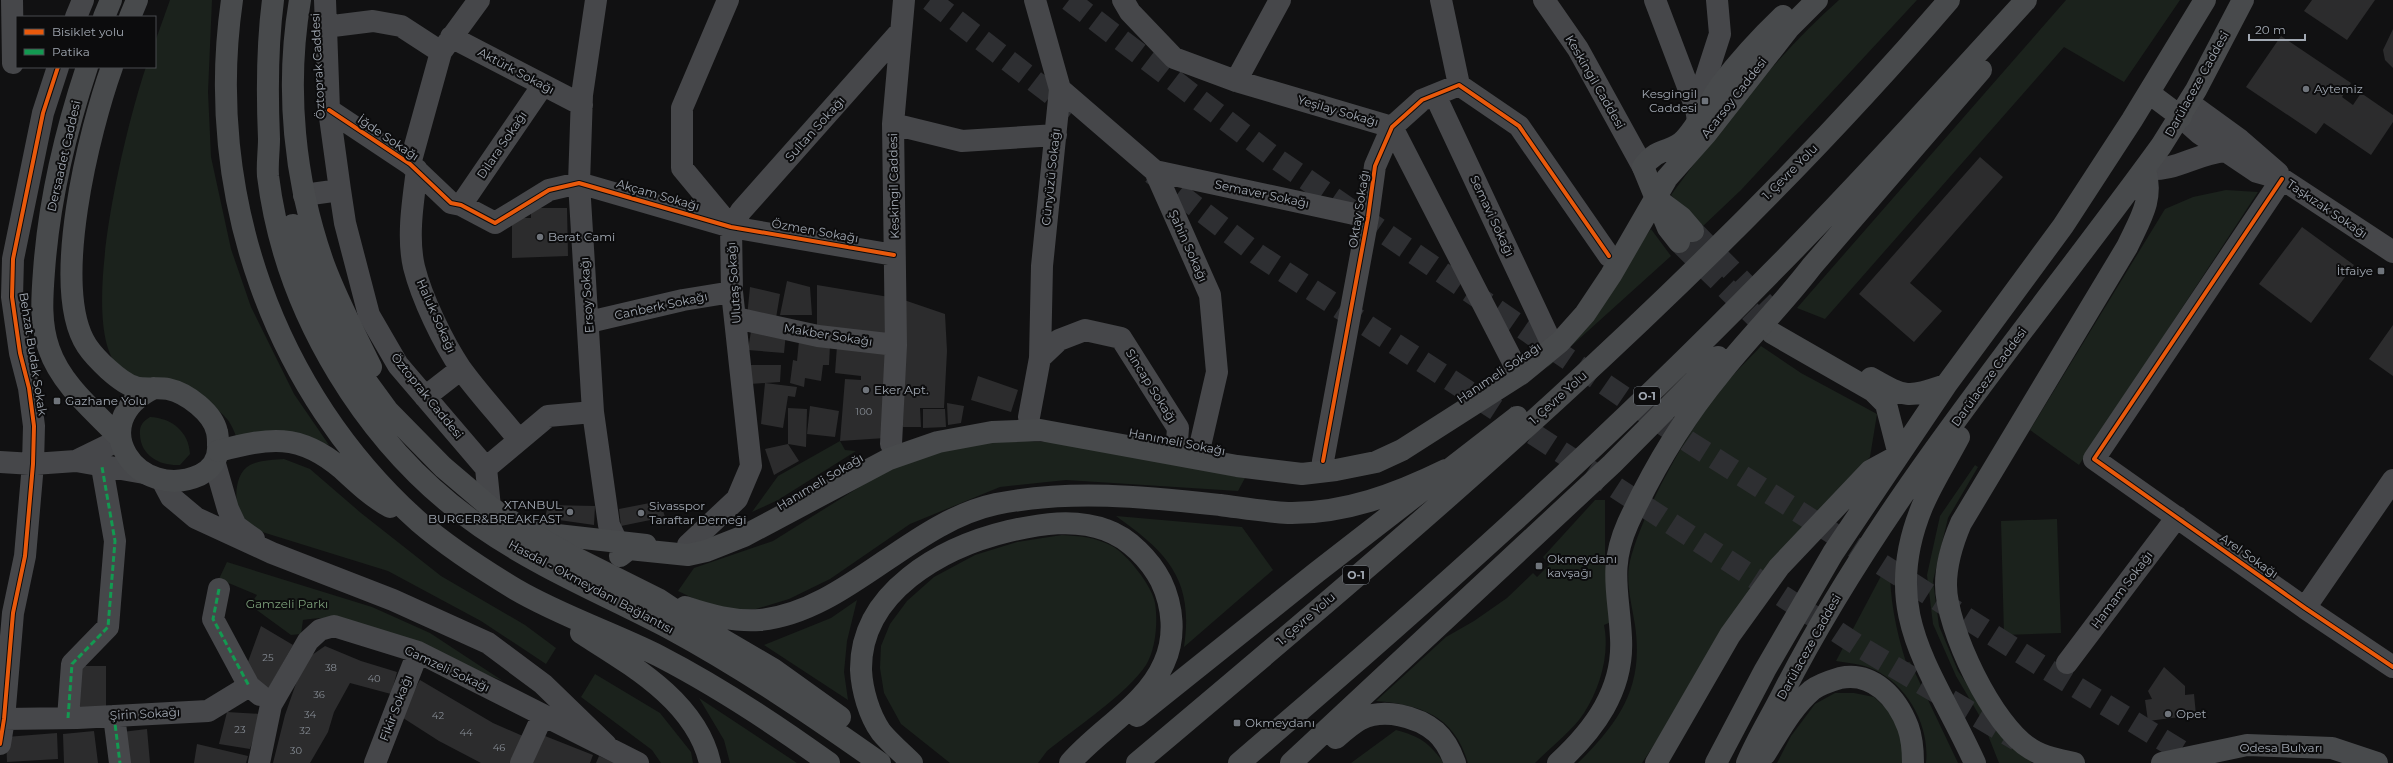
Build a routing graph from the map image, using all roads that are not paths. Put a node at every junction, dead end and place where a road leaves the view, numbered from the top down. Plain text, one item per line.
1 (12, 0) edge
2 (83, 0) edge
3 (111, 0) edge
4 (137, 0) edge
5 (232, 0) edge
6 (273, 0) edge
7 (300, 0) edge
8 (325, 0) edge
9 (479, 0) edge
10 (596, 0) edge
11 (728, 0) edge
12 (904, 0) edge
13 (1035, 0) edge
14 (1123, 0) edge
15 (1280, 0) edge
16 (1441, 0) edge
17 (1544, 0) edge
18 (1656, 0) edge
19 (1717, 0) edge
20 (1949, 0) edge
21 (2027, 0) edge
22 (2205, 0) edge
23 (2243, 0) edge
24 (1809, 1) edge
25 (76, 16) edge
26 (104, 16) edge
27 (130, 16) edge
28 (325, 27) junction
29 (900, 32) junction
30 (446, 44) junction
31 (10, 62) edge
32 (58, 68) edge
33 (87, 68) edge
34 (112, 68) edge
35 (1236, 81) junction
36 (543, 85) junction
37 (1459, 85) junction
38 (1060, 89) junction
39 (2149, 93) junction
40 (1435, 95) junction
41 (582, 105) junction
42 (329, 110) junction
43 (2184, 110) junction
44 (1697, 115) junction
45 (893, 124) junction
46 (1392, 127) junction
47 (1056, 135) junction
48 (269, 142) junction
49 (2225, 151) junction
50 (414, 167) junction
51 (2145, 169) junction
52 (1155, 171) junction
53 (2282, 179) junction
54 (579, 183) junction
55 (1650, 184) junction
56 (340, 190) junction
57 (304, 195) junction
58 (461, 205) junction
59 (1368, 218) junction
60 (732, 227) junction
61 (1686, 236) tunnel mouth
62 (2393, 252) edge
63 (894, 255) junction
64 (1612, 260) junction
65 (1812, 266) junction
66 (732, 292) junction
67 (736, 318) junction
68 (589, 322) junction
69 (1552, 343) junction
70 (896, 345) junction
71 (1040, 358) junction
72 (461, 369) junction
73 (1517, 369) junction
74 (1573, 384) junction
75 (1946, 385) junction
76 (1983, 386) junction
77 (154, 388) junction
78 (425, 397) junction
79 (594, 412) junction
80 (1028, 423) junction
81 (410, 436) junction
82 (119, 438) junction
83 (519, 440) junction
84 (1200, 446) junction
85 (1176, 448) junction
86 (890, 451) junction
87 (1899, 455) junction
88 (217, 457) junction
89 (76, 461) junction
90 (0, 462) edge
91 (33, 464) junction
92 (1323, 466) junction
93 (102, 467) junction
94 (486, 468) junction
95 (1446, 470) junction
96 (153, 476) junction
97 (2393, 480) edge
98 (490, 507) junction
99 (2177, 517) junction
100 (421, 524) junction
101 (517, 525) junction
102 (688, 545) junction
103 (618, 548) junction
104 (272, 553) junction
105 (624, 582) junction
106 (219, 589) dead end
107 (658, 599) junction
108 (2305, 608) junction
109 (552, 610) junction
110 (7, 612) edge
111 (418, 652) junction
112 (2067, 663) dead end
113 (2393, 667) edge
114 (525, 670) junction
115 (249, 686) junction
116 (513, 700) junction
117 (271, 705) junction
118 (543, 715) junction
119 (114, 716) junction
120 (68, 718) junction
121 (4, 719) junction
122 (0, 744) edge
123 (606, 745) junction
124 (379, 762) edge
125 (120, 763) edge
126 (259, 763) edge
127 (521, 763) edge
128 (638, 763) edge
129 (710, 763) edge
130 (830, 763) edge
131 (880, 763) edge
132 (884, 763) edge
133 (912, 763) edge
134 (1071, 763) edge
135 (1136, 763) edge
136 (1240, 763) edge
137 (1291, 763) edge
138 (1307, 763) edge
139 (1455, 763) edge
140 (1558, 763) edge
141 (1656, 763) edge
142 (1716, 763) edge
143 (1747, 763) edge
144 (1759, 763) edge
145 (1913, 763) edge
146 (1975, 763) edge
147 (2074, 763) edge
148 (2162, 763) edge
149 (2377, 763) edge

1 - 31 street
2 - 25 street
3 - 26 main road
4 - 27 main road
5 - 100 main road
6 - 48 main road, Hasdal - Okmeydanı Bağlantısı
7 - 57 main road
8 - 28 street, Öztoprak Caddesi
9 - 30 street
10 - 41 street, Ersoy Sokağı
11 - 60 street, Ulutaş Sokağı
12 - 29 street, Keskingil Caddesi
13 - 38 street, Günyüzü Sokağı
14 - 35 street, Yeşilay Sokağı
15 - 35 street
16 - 37 street
17 - 55 street, Keskingil Caddesi
18 - 44 street
19 - 44 street
20 - 74 main road, 1. Çevre Yolu / O-1
21 - 65 main road
21 - 136 main road, O-1
22 - 39 main road
23 - 43 main road, Darülaceze Caddesi
24 - 44 main road, Acarsoy Caddesi
24 - 55 main road, Acarsoy Caddesi
28 - 30 street, Aktürk Sokağı
28 - 42 street, Öztoprak Caddesi
29 - 45 street, Keskingil Caddesi
29 - 60 street, Sultan Sokağı
30 - 36 street, Aktürk Sokağı
30 - 50 street, Haluk Sokağı
32 - 91 street, Behzat Budak Sokak
33 - 82 main road, Dersaadet Caddesi
34 - 77 main road, Dersaadet Caddesi
35 - 46 street, Yeşilay Sokağı
36 - 41 street, Aktürk Sokağı
36 - 58 street, Dilara Sokağı
37 - 40 street, Oktay Sokağı
37 - 64 street
38 - 47 street, Günyüzü Sokağı
38 - 52 street, Şahin Sokağı
39 - 43 main road
39 - 75 main road
40 - 46 street, Oktay Sokağı
40 - 69 street, Semavi Sokağı
41 - 54 street, Ersoy Sokağı
42 - 50 street, İğde Sokağı
42 - 56 street, Öztoprak Caddesi
43 - 49 street, Taşkızak Sokağı
43 - 51 main road, Darülaceze Caddesi
43 - 53 street
44 - 55 main road, Acarsoy Caddesi
45 - 47 street
45 - 63 street, Keskingil Caddesi
46 - 59 street, Oktay Sokağı
46 - 73 street, Yeşilay Sokağı
47 - 71 street, Günyüzü Sokağı
48 - 81 main road
48 - 131 main road, Hasdal - Okmeydanı Bağlantısı
49 - 51 street
49 - 53 street, Taşkızak Sokağı
50 - 58 street, İğde Sokağı
50 - 72 street, Haluk Sokağı
51 - 76 main road, Darülaceze Caddesi
51 - 147 main road
52 - 59 street, Semaver Sokağı
52 - 84 street, Şahin Sokağı
53 - 62 street, Taşkızak Sokağı
53 - 99 street, Arel Sokağı
54 - 58 street, İğde Sokağı
54 - 60 street, Akçam Sokağı
54 - 68 street, Ersoy Sokağı
55 - 61 main road
55 - 64 main road, Hanımeli Sokağı
56 - 57 street
56 - 78 street, Öztoprak Caddesi
57 - 81 main road
59 - 92 street, Oktay Sokağı
60 - 63 street, Özmen Sokağı
60 - 66 street, Ulutaş Sokağı
63 - 70 street, Keskingil Caddesi
64 - 69 main road, Hanımeli Sokağı
65 - 137 main road
65 - 140 main road
66 - 67 street, Ulutaş Sokağı
66 - 68 street, Canberk Sokağı
67 - 70 street, Makber Sokağı
67 - 102 street, Ulutaş Sokağı
68 - 79 street, Ersoy Sokağı
69 - 73 main road, Hanımeli Sokağı
70 - 86 street, Keskingil Caddesi
71 - 80 street
71 - 85 street, Sincap Sokağı
72 - 78 street
72 - 83 street, Haluk Sokağı
73 - 92 main road, Hanımeli Sokağı
74 - 95 main road
74 - 135 main road, 1. Çevre Yolu / O-1
75 - 87 main road
75 - 87 main road
76 - 143 main road, Darülaceze Caddesi
76 - 146 main road
77 - 82 main road
77 - 88 main road
78 - 94 street, Öztoprak Caddesi
79 - 83 street
79 - 103 street, Ersoy Sokağı
80 - 85 main road, Hanımeli Sokağı
80 - 86 main road, Hanımeli Sokağı
81 - 98 main road
82 - 89 street
82 - 96 main road
83 - 94 street
84 - 85 main road, Hanımeli Sokağı
84 - 92 main road, Hanımeli Sokağı
85 - 92 main road, Hanımeli Sokağı
86 - 102 main road, Hanımeli Sokağı
86 - 103 main road, Hanımeli Sokağı
87 - 141 main road
87 - 142 main road
88 - 96 main road
88 - 100 main road
88 - 104 street
89 - 91 street
89 - 93 street
90 - 91 street
91 - 110 street, Behzat Budak Sokak
93 - 96 street
93 - 120 street
94 - 98 street
95 - 107 main road
95 - 134 main road
96 - 104 street
97 - 108 street
98 - 101 main road
99 - 108 street, Arel Sokağı
99 - 112 street, Hamam Sokağı
100 - 109 main road
101 - 103 main road
101 - 105 main road
102 - 103 main road, Hanımeli Sokağı
103 - 105 main road
104 - 114 street
105 - 107 main road
106 - 115 street
107 - 132 main road
108 - 113 street, Arel Sokağı
109 - 129 main road
109 - 130 main road
110 - 121 street, Behzat Budak Sokak
111 - 116 street, Gamzeli Sokağı
111 - 117 street, Gamzeli Sokağı
111 - 124 street, Fikir Sokağı
114 - 116 street
114 - 123 street
115 - 117 street
115 - 119 street, Şirin Sokağı
116 - 118 street, Gamzeli Sokağı
117 - 126 street, Gamzeli Sokağı
118 - 123 street, Gamzeli Sokağı
118 - 127 street
119 - 120 street, Şirin Sokağı
119 - 125 street
120 - 121 street, Şirin Sokağı
121 - 122 street, Behzat Budak Sokak
123 - 128 street, Gamzeli Sokağı
133 - 134 main road
138 - 139 main road
144 - 145 main road
148 - 149 main road, Odesa Bulvarı

